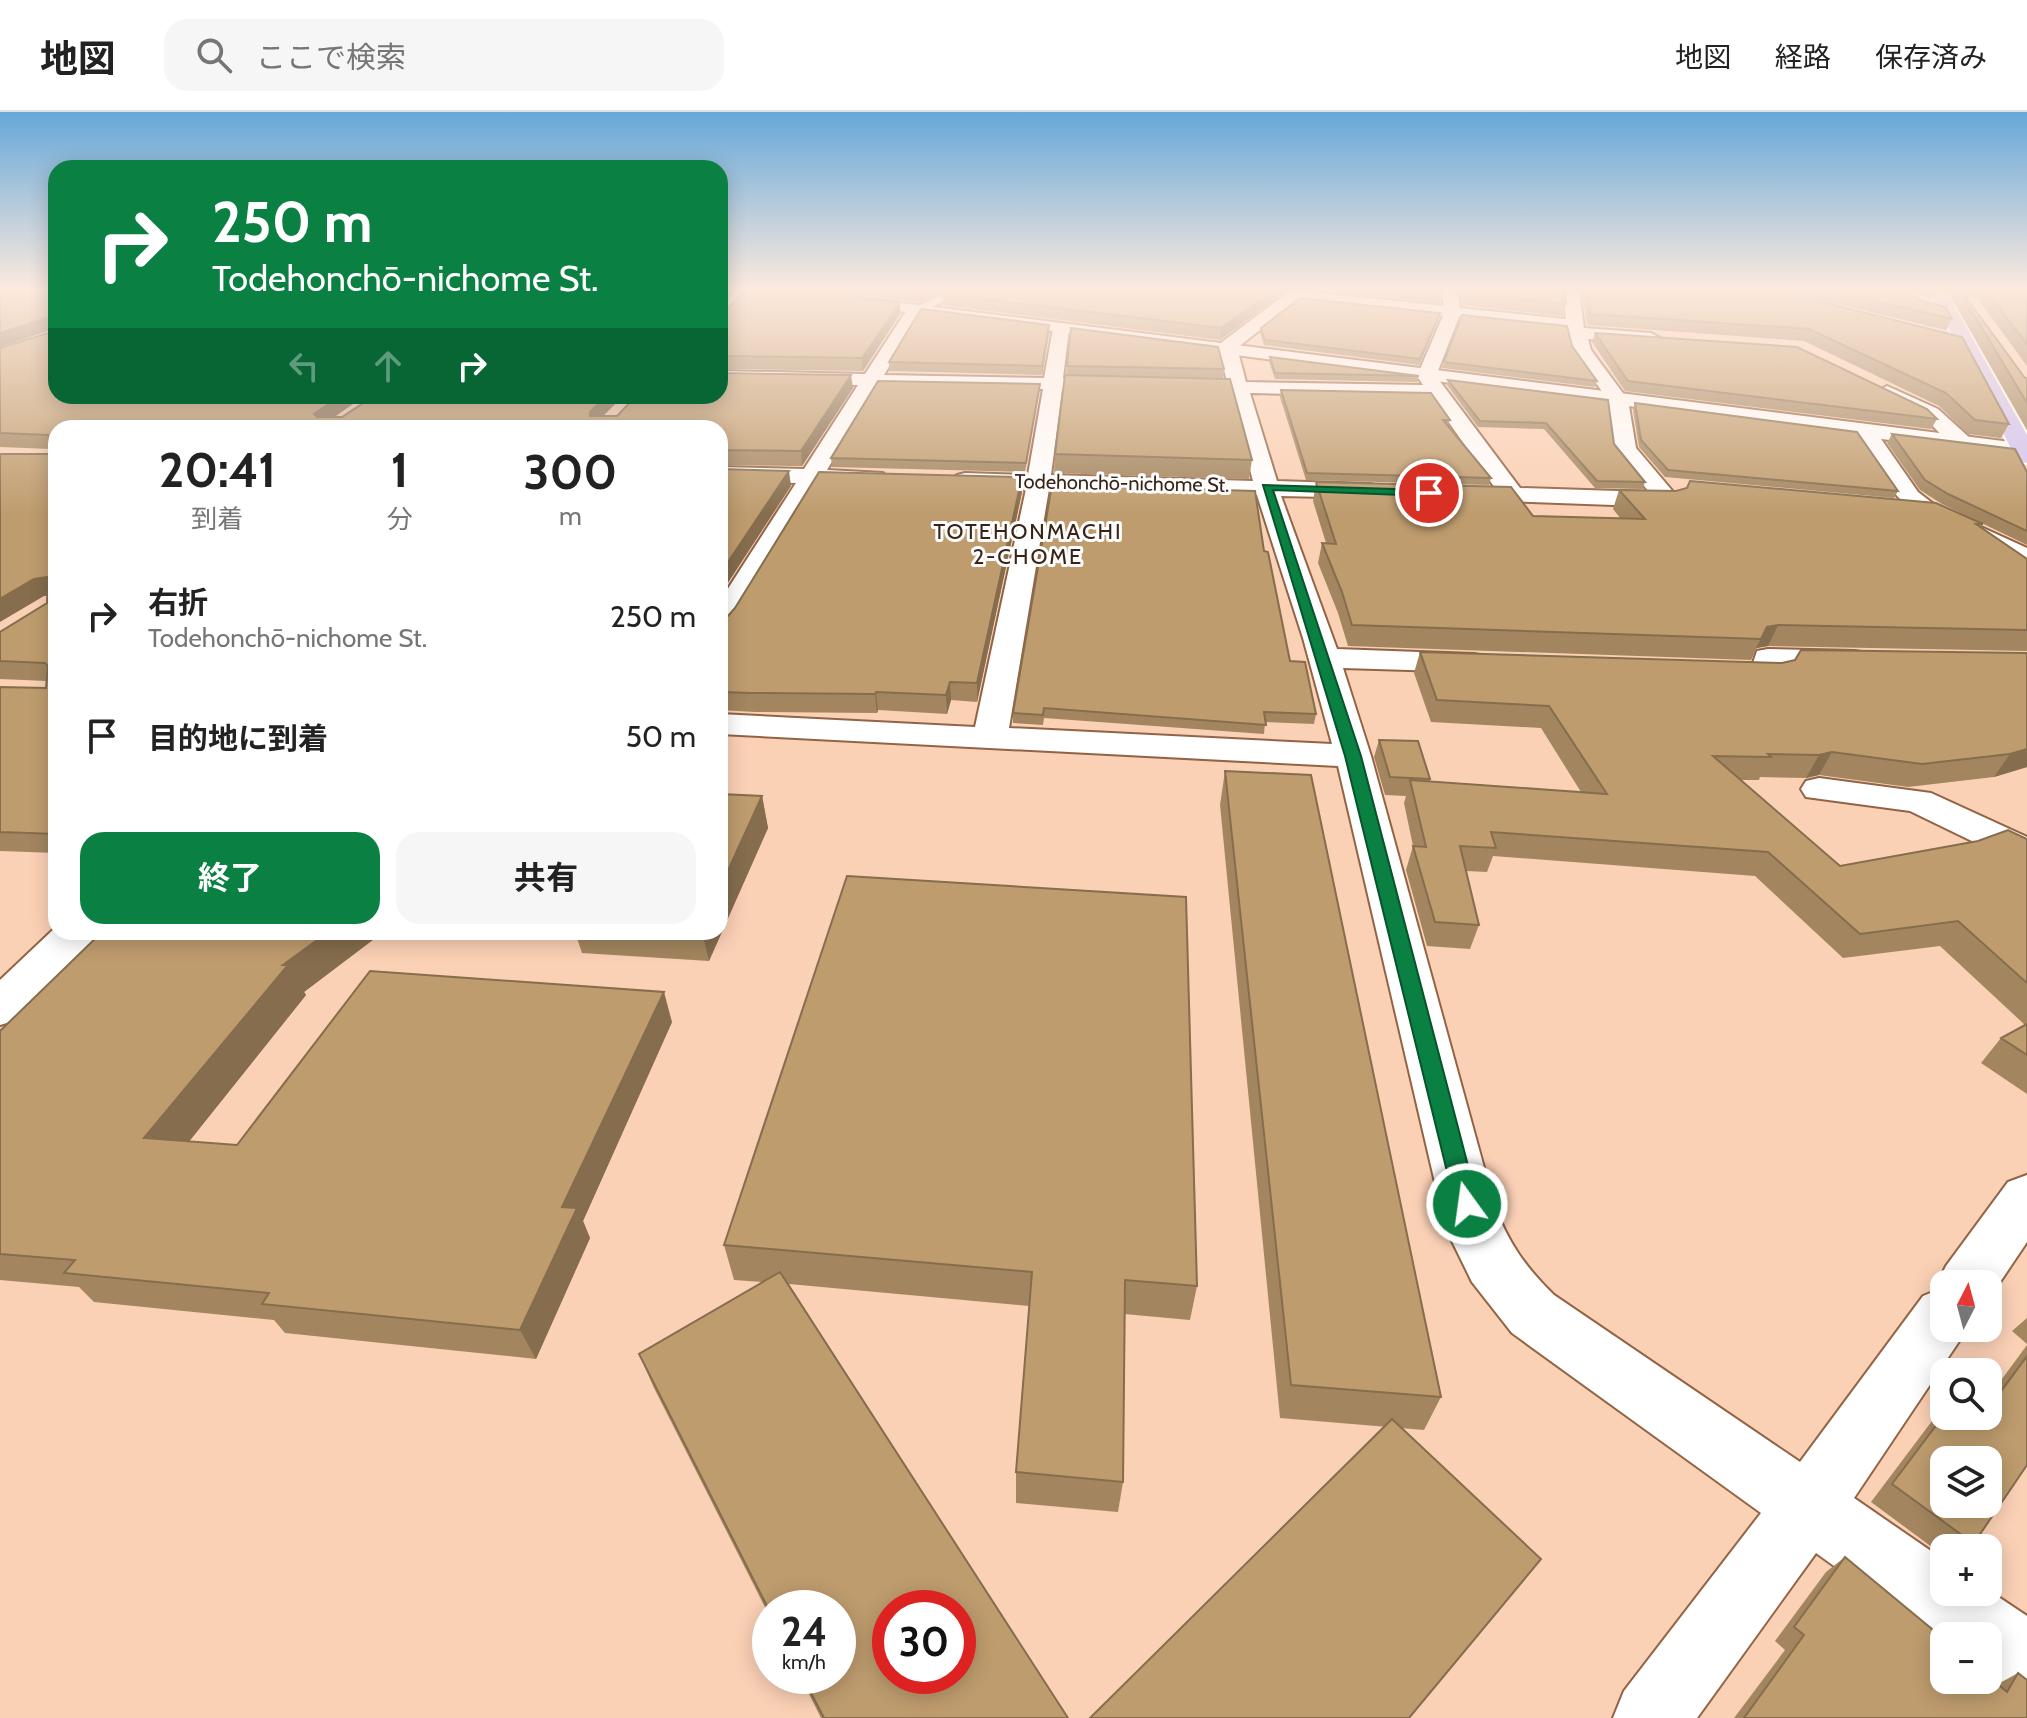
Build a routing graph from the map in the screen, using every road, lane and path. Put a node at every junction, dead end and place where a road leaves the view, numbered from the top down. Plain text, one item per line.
1 (882, 365) edge
2 (1055, 365) edge
3 (1232, 365) edge
4 (1316, 365) edge
5 (1436, 365) edge
6 (1591, 365) edge
7 (1976, 365) edge
8 (728, 377) edge
9 (873, 380) junction
10 (1430, 383) junction
11 (1868, 383) edge
12 (1052, 384) junction
13 (1147, 386) edge
14 (1194, 387) edge
15 (1238, 387) junction
16 (1618, 400) junction
17 (1864, 431) junction
18 (1963, 444) junction
19 (2026, 453) edge
20 (728, 474) edge
21 (811, 476) junction
22 (891, 478) edge
23 (938, 479) edge
24 (1039, 481) junction
25 (1267, 487) junction
26 (1398, 492) edge
27 (1443, 493) edge
28 (1513, 496) junction
29 (1886, 508) edge
30 (1932, 512) junction
31 (2027, 558) edge
32 (728, 611) edge
33 (1323, 658) junction
34 (1890, 660) edge
35 (1509, 664) edge
36 (1688, 670) edge
37 (728, 724) edge
38 (990, 737) junction
39 (1353, 756) junction
40 (1819, 789) dead end
41 (2027, 852) edge
42 (70, 940) edge
43 (0, 1008) edge
44 (2027, 1198) edge
45 (1976, 1270) edge
46 (1930, 1335) edge
47 (1808, 1507) junction
48 (2027, 1660) edge
49 (1651, 1718) edge

1 - 9 street
2 - 12 street
3 - 15 street
4 - 10 street
5 - 10 street
6 - 16 street
7 - 19 highway
8 - 9 street
9 - 12 street
9 - 21 street
10 - 15 street
10 - 16 street
10 - 28 street
11 - 18 street
12 - 13 street
12 - 24 street
14 - 15 street
15 - 25 street
16 - 17 street
16 - 28 street
17 - 18 street
17 - 30 street
18 - 19 street
20 - 21 street
21 - 22 street
21 - 32 street
23 - 24 street, Todehonchō-nichome St.
24 - 25 street, Todehonchō-nichome St.
24 - 38 street
25 - 26 street, Todehonchō-nichome St.
25 - 33 street
27 - 28 street
29 - 30 street
30 - 31 street
33 - 35 street
33 - 39 street
34 - 36 street
37 - 38 street
38 - 39 street
39 - 47 street
40 - 41 street
42 - 43 street
44 - 45 street
46 - 47 street
47 - 48 street
47 - 49 street

